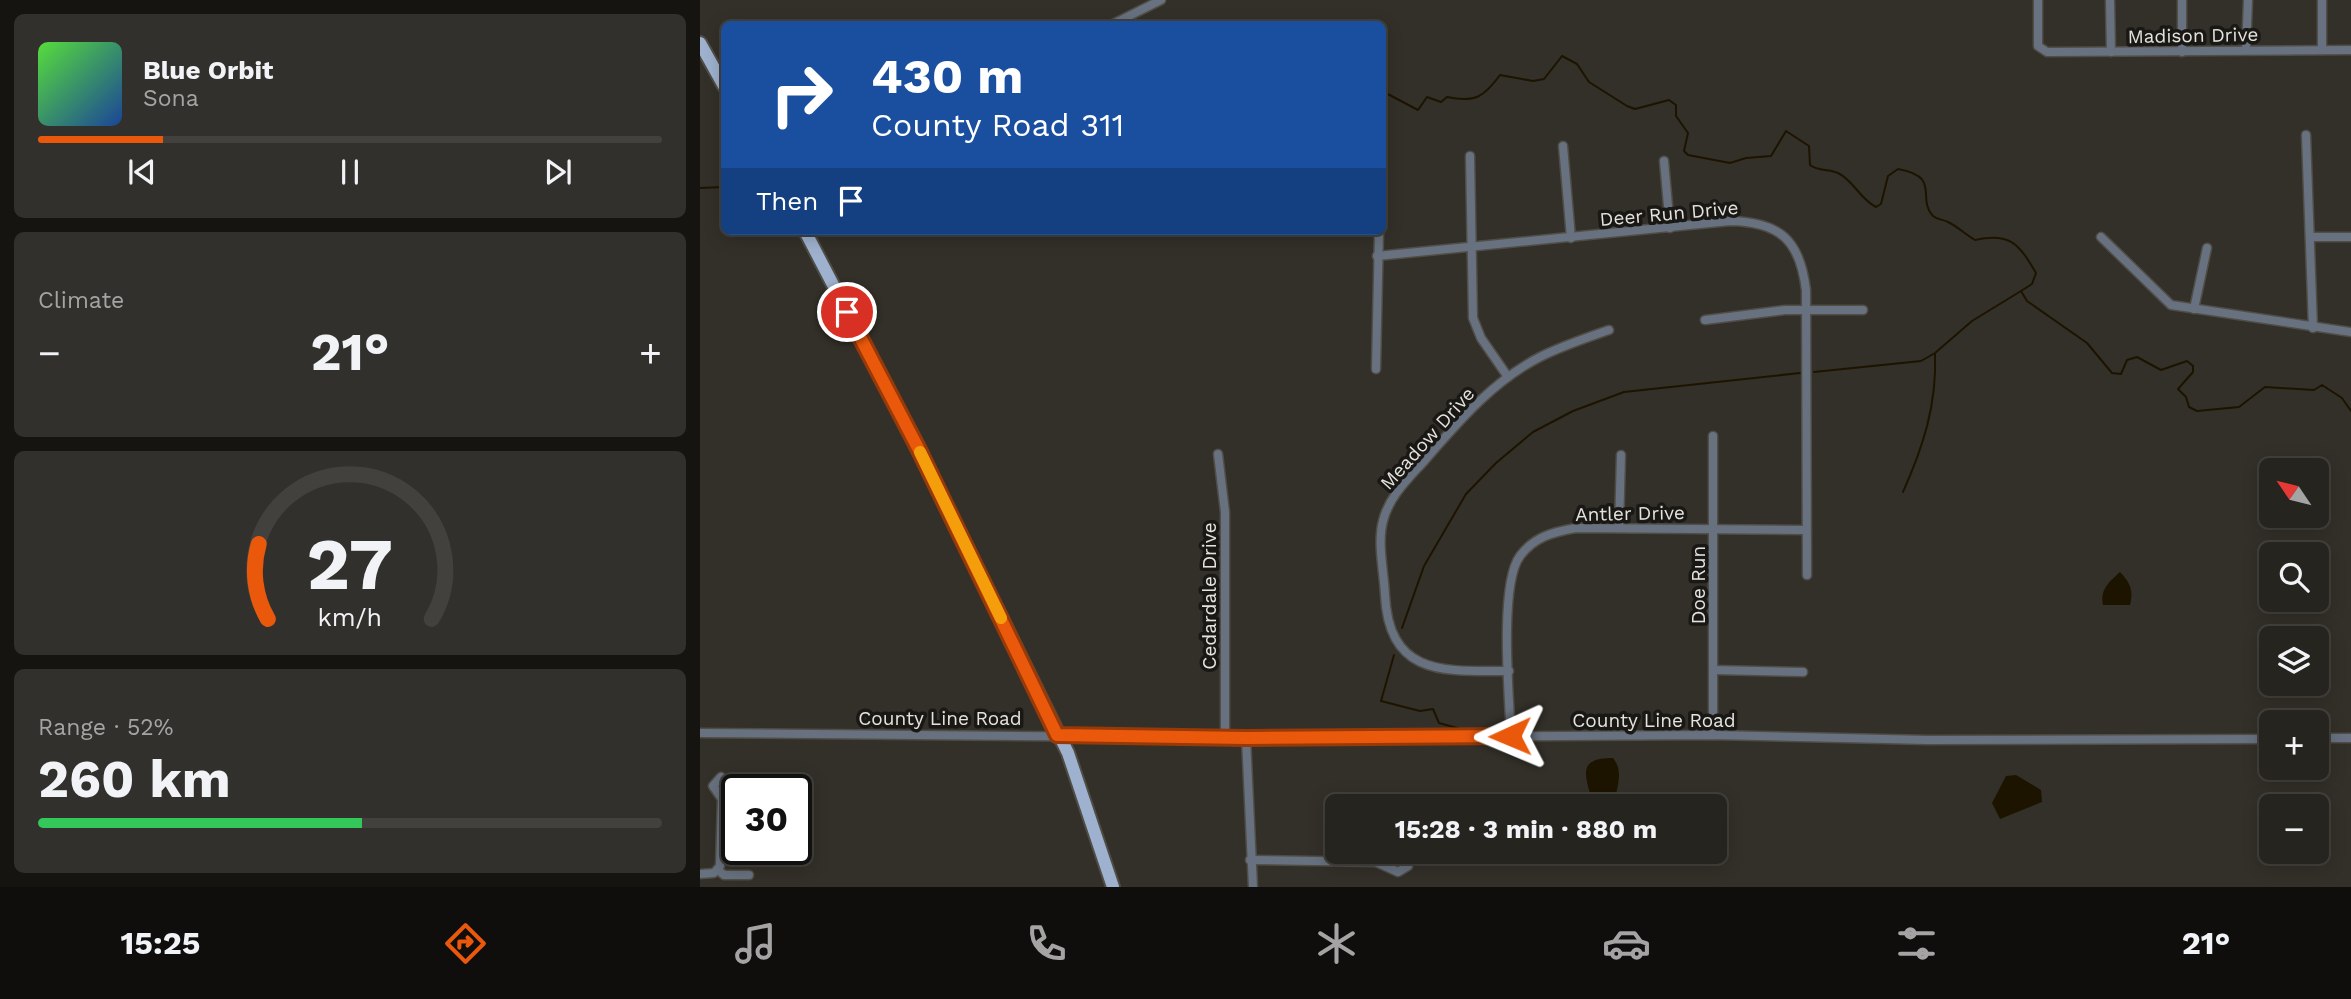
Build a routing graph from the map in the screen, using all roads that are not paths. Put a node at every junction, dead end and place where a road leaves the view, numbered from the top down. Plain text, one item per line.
1 (1161, 0) edge
2 (2038, 0) edge
3 (2110, 0) edge
4 (2182, 0) edge
5 (2248, 0) edge
6 (2322, 0) edge
7 (1119, 21) edge
8 (700, 43) edge
9 (2246, 50) junction
10 (2322, 50) junction
11 (2351, 50) edge
12 (2110, 52) junction
13 (2182, 52) junction
14 (721, 81) edge
15 (2306, 135) dead end
16 (1563, 146) dead end
17 (1470, 156) dead end
18 (1664, 161) dead end
19 (1670, 228) junction
20 (807, 235) edge
21 (1379, 235) edge
22 (2101, 237) dead end
23 (2310, 237) junction
24 (2351, 237) edge
25 (1571, 238) junction
26 (1471, 248) junction
27 (2207, 248) dead end
28 (1377, 256) junction
29 (1806, 309) junction
30 (2194, 309) junction
31 (1863, 310) dead end
32 (1705, 320) dead end
33 (2313, 328) junction
34 (1609, 330) dead end
35 (2351, 332) edge
36 (1376, 369) dead end
37 (1508, 377) junction
38 (1713, 436) dead end
39 (1218, 454) dead end
40 (1621, 454) dead end
41 (1619, 528) junction
42 (1713, 528) junction
43 (1806, 530) junction
44 (1807, 575) dead end
45 (1714, 670) junction
46 (1509, 671) junction
47 (1803, 672) dead end
48 (700, 733) edge
49 (1057, 735) junction
50 (1713, 735) junction
51 (1510, 736) junction
52 (1225, 738) junction
53 (1246, 738) junction
54 (2259, 738) edge
55 (2329, 738) edge
56 (2351, 738) edge
57 (721, 860) edge
58 (1250, 860) junction
59 (1325, 861) edge
60 (1379, 864) edge
61 (1408, 864) edge
62 (718, 870) junction
63 (700, 874) edge
64 (749, 875) dead end
65 (1113, 887) edge
66 (1253, 887) edge

1 - 7 street
2 - 12 street, Madison Drive
3 - 12 street
4 - 13 street
5 - 9 street
6 - 10 street
8 - 14 main road
9 - 10 street, Madison Drive
9 - 13 street, Madison Drive
10 - 11 street, Madison Drive
12 - 13 street, Madison Drive
15 - 23 street
16 - 25 street
17 - 26 street
18 - 19 street
19 - 25 street, Deer Run Drive
19 - 29 street, Deer Run Drive
20 - 49 main road
21 - 28 street
22 - 30 street
23 - 24 street
23 - 33 street
25 - 26 street, Deer Run Drive
26 - 28 street, Deer Run Drive
26 - 37 street
27 - 30 street
28 - 36 street
29 - 31 street
29 - 32 street
29 - 43 street, Deer Run Drive
30 - 33 street
33 - 35 street
34 - 37 street, Meadow Drive
37 - 46 street, Meadow Drive
38 - 42 street, Doe Run
39 - 52 street, Cedardale Drive
40 - 41 street
41 - 42 street, Antler Drive
41 - 46 street, Antler Drive
42 - 43 street, Antler Drive
42 - 45 street, Doe Run
43 - 44 street, Deer Run Drive
45 - 47 street
45 - 50 street, Doe Run
46 - 51 street, Antler Drive
48 - 49 street, County Line Road
49 - 52 street, County Line Road
49 - 65 main road
50 - 51 street, County Line Road
50 - 54 street, County Line Road
51 - 53 street, County Line Road
52 - 53 street, County Line Road
53 - 58 street
55 - 56 street
57 - 62 street
58 - 59 street
58 - 66 street
60 - 61 street
62 - 63 street
62 - 64 street

